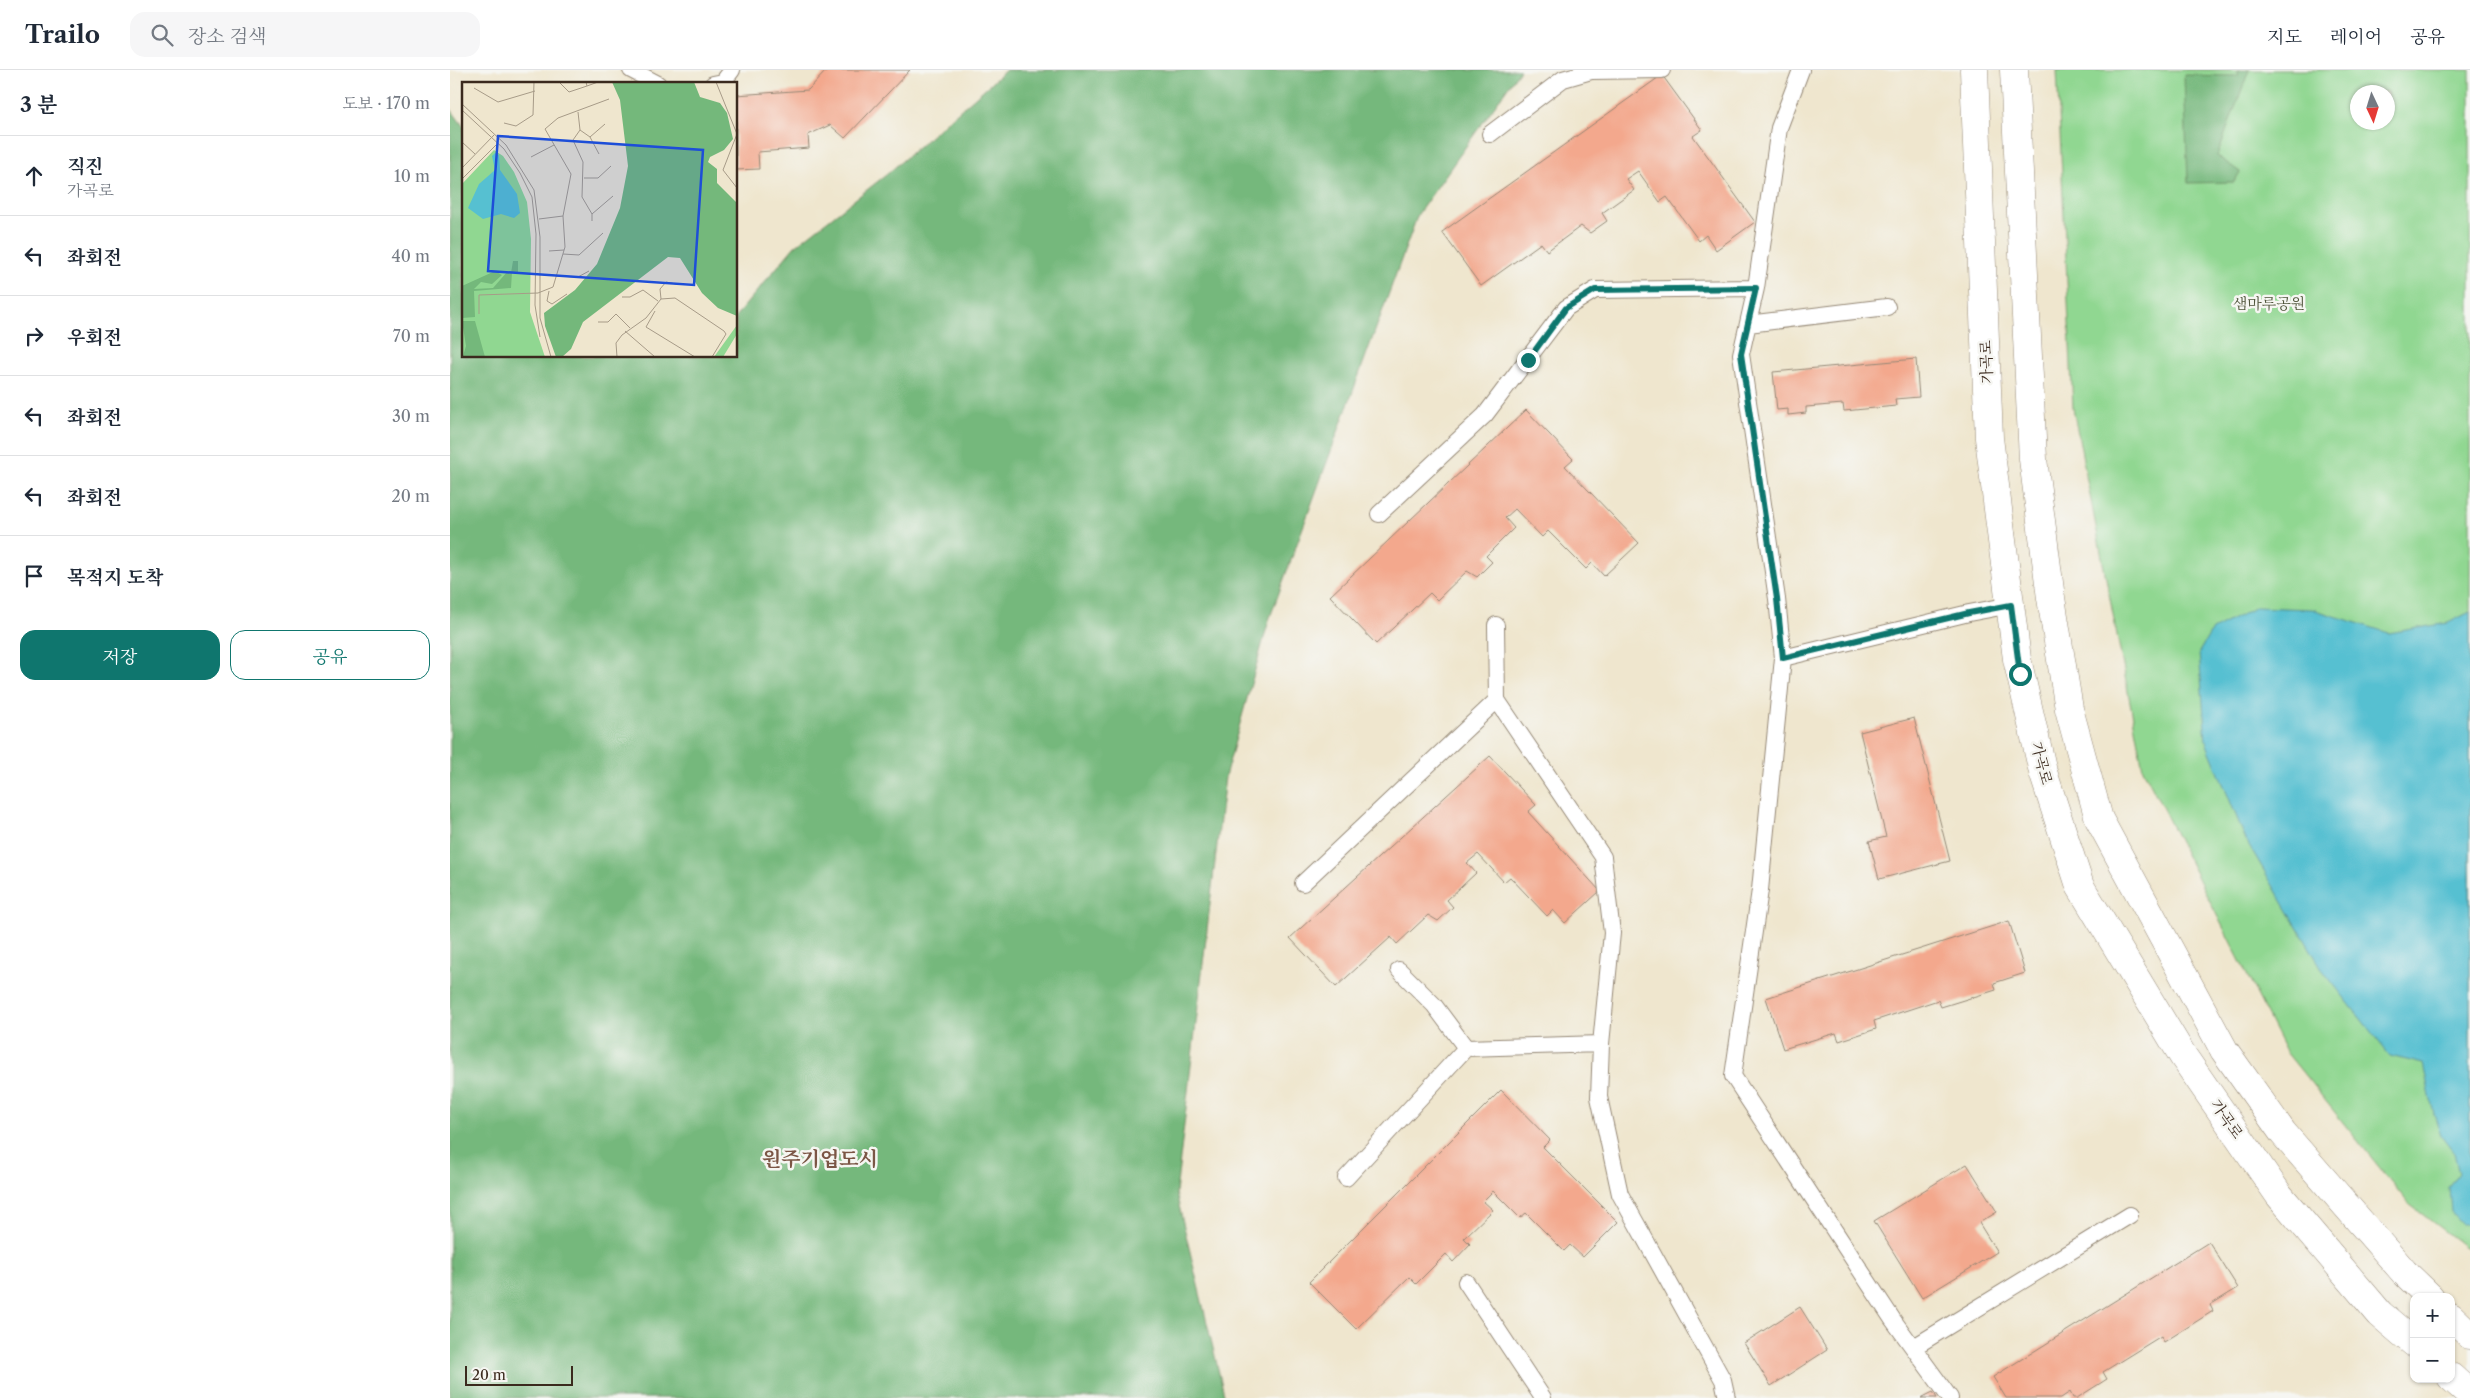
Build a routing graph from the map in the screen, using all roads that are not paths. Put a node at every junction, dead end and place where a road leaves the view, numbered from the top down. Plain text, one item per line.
1 (631, 70) edge
2 (732, 70) edge
3 (1662, 70) edge
4 (1801, 70) edge
5 (1974, 70) edge
6 (2014, 70) edge
7 (654, 82) edge
8 (723, 82) edge
9 (1490, 134) dead end
10 (1756, 288) junction
11 (1887, 307) dead end
12 (1748, 324) junction
13 (1379, 514) dead end
14 (2011, 605) junction
15 (1496, 625) dead end
16 (1783, 658) junction
17 (1497, 700) junction
18 (1303, 883) dead end
19 (1399, 970) dead end
20 (1601, 1044) junction
21 (1466, 1048) junction
22 (1346, 1178) dead end
23 (2130, 1215) dead end
24 (1466, 1282) dead end
25 (2426, 1293) edge
26 (2455, 1321) edge
27 (2470, 1335) edge
28 (2410, 1340) edge
29 (1914, 1347) junction
30 (2455, 1381) edge
31 (2470, 1394) edge
32 (1543, 1398) edge
33 (1727, 1398) edge
34 (1950, 1398) edge

1 - 7 lane
2 - 8 lane
3 - 9 lane
4 - 10 lane
5 - 14 street, 가곡로
6 - 25 street
10 - 12 lane
10 - 13 lane
11 - 12 lane
12 - 16 lane
14 - 16 lane
14 - 28 street, 가곡로
15 - 17 lane
16 - 29 lane
17 - 18 lane
17 - 20 lane
19 - 21 lane
20 - 21 lane
20 - 33 lane
21 - 22 lane
23 - 29 lane
24 - 32 lane
26 - 27 street
29 - 34 lane
30 - 31 street

